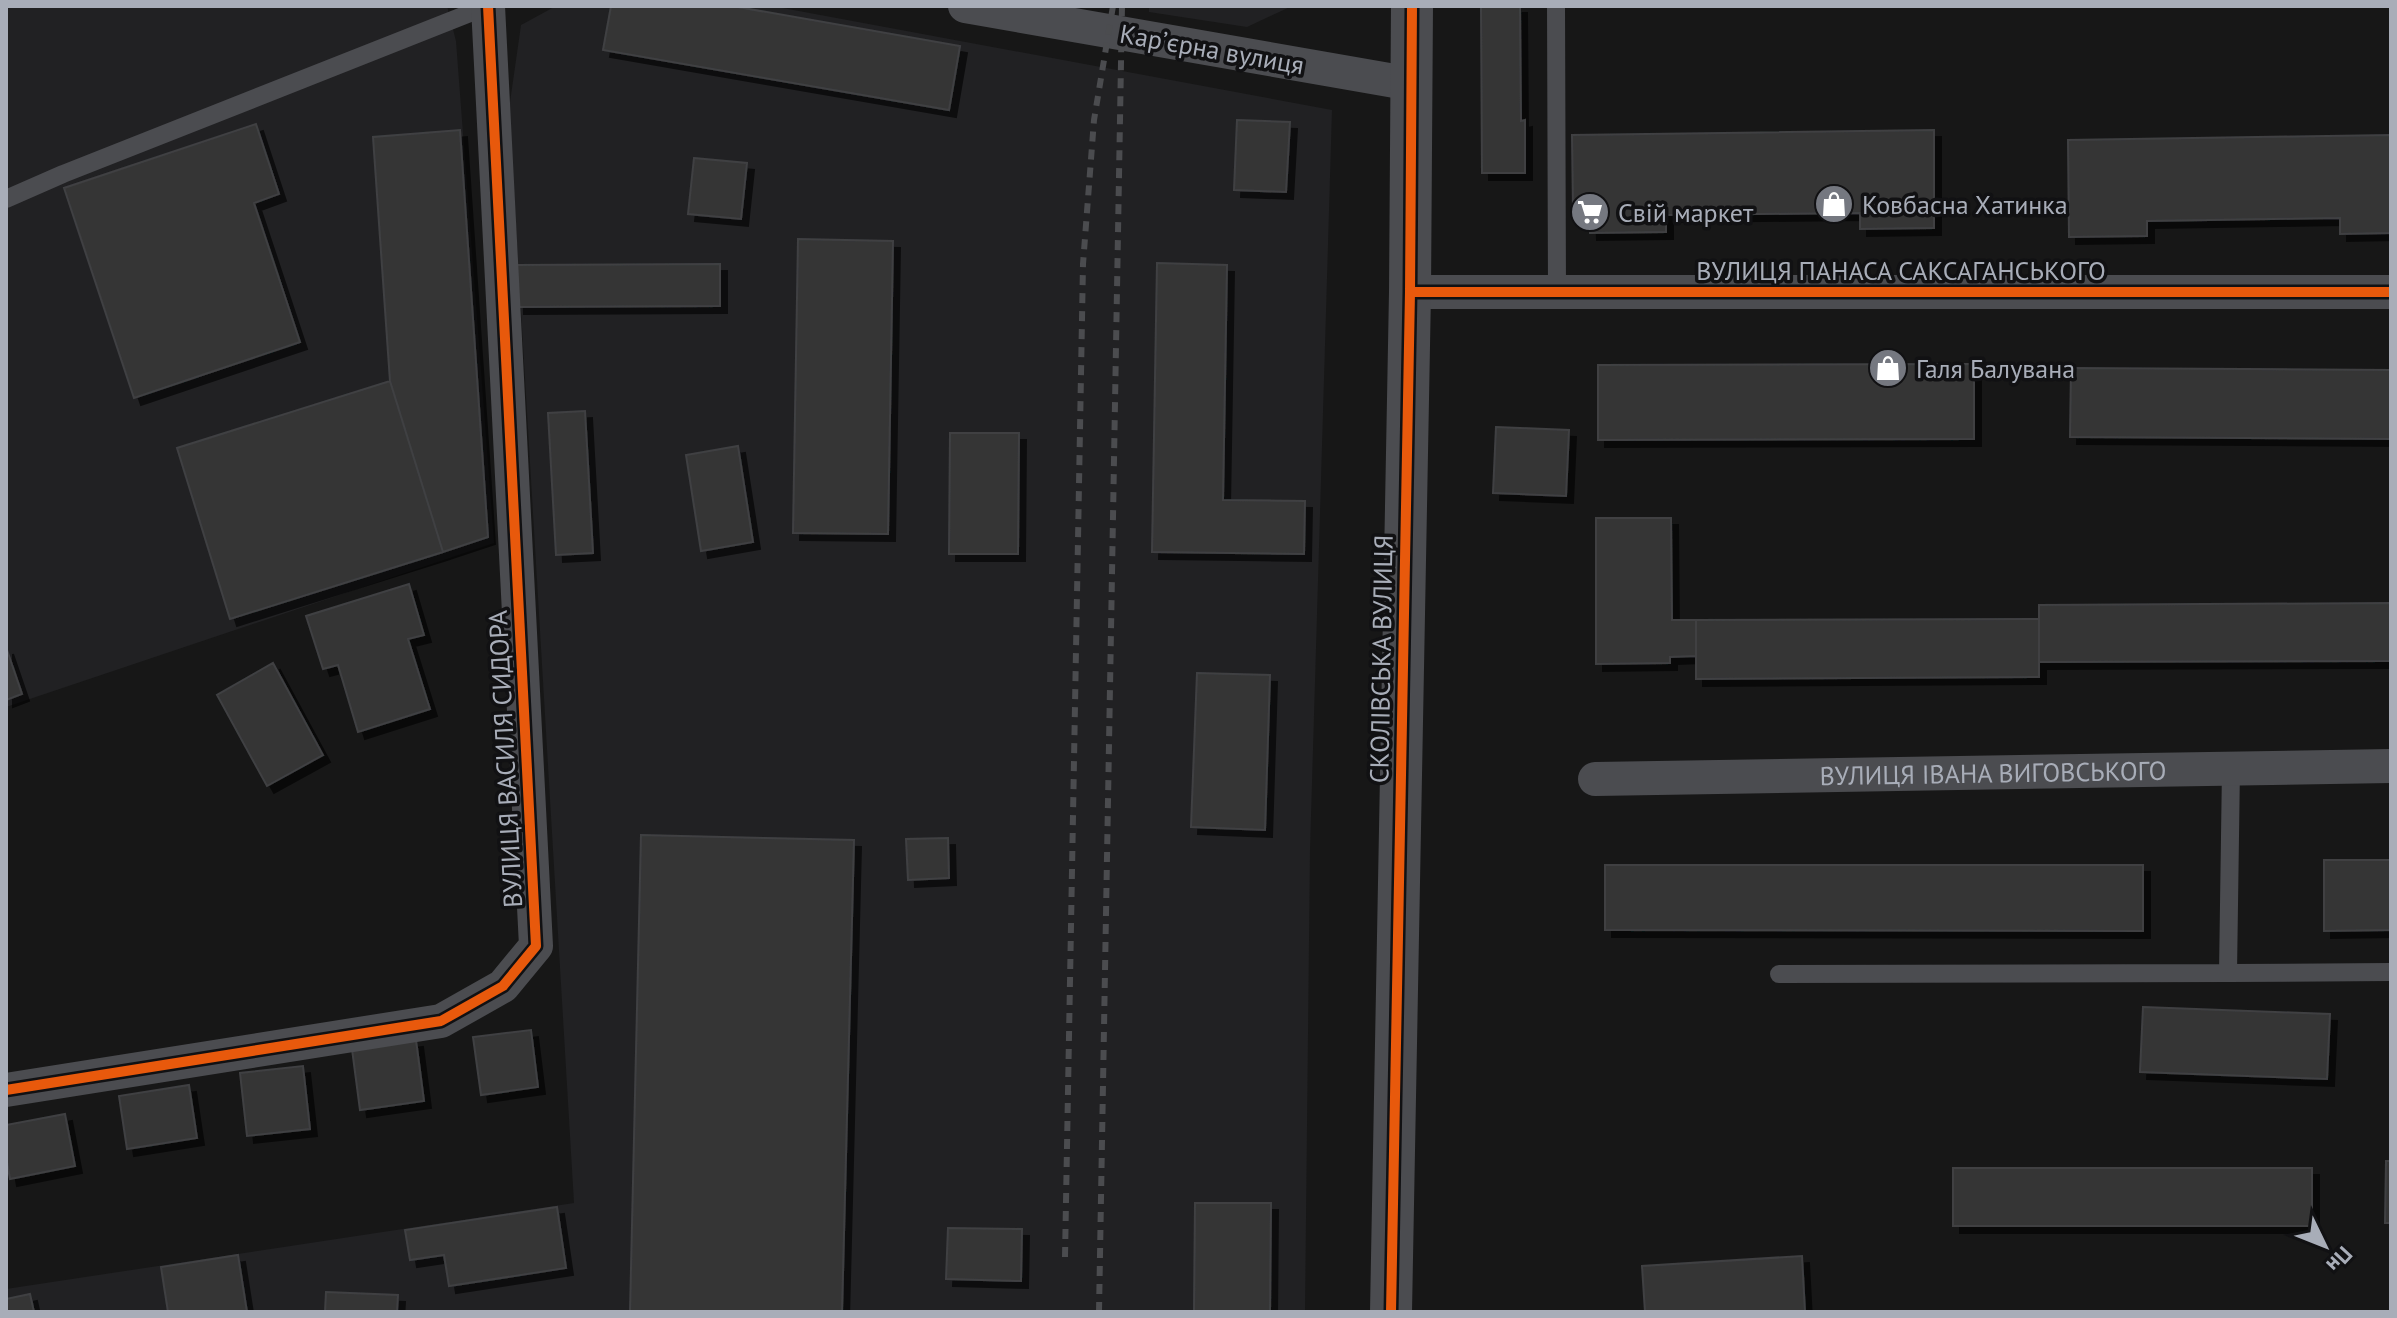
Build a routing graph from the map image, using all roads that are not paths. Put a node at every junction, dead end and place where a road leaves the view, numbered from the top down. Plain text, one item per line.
1 (488, 6) edge
2 (965, 6) edge
3 (1412, 6) edge
4 (1556, 6) edge
5 (1412, 84) junction
6 (6, 199) edge
7 (1557, 291) junction
8 (1410, 292) junction
9 (2391, 292) edge
10 (2391, 766) edge
11 (2231, 768) junction
12 (1595, 779) dead end
13 (2391, 972) edge
14 (2228, 973) junction
15 (1779, 974) dead end
16 (6, 1090) edge
17 (1391, 1312) edge

1 - 6 lane
1 - 16 street, ВУЛИЦЯ ВАСИЛЯ СИДОРА
2 - 5 street, Карʼєрна вулиця
3 - 5 street, СКОЛІВСЬКА ВУЛИЦЯ
4 - 7 lane
5 - 8 street, СКОЛІВСЬКА ВУЛИЦЯ
7 - 8 street, ВУЛИЦЯ ПАНАСА САКСАГАНСЬКОГО
7 - 9 street, ВУЛИЦЯ ПАНАСА САКСАГАНСЬКОГО
8 - 17 street, СКОЛІВСЬКА ВУЛИЦЯ
10 - 11 street, ВУЛИЦЯ ІВАНА ВИГОВСЬКОГО
11 - 12 street, ВУЛИЦЯ ІВАНА ВИГОВСЬКОГО
11 - 14 lane
13 - 14 lane
14 - 15 lane

